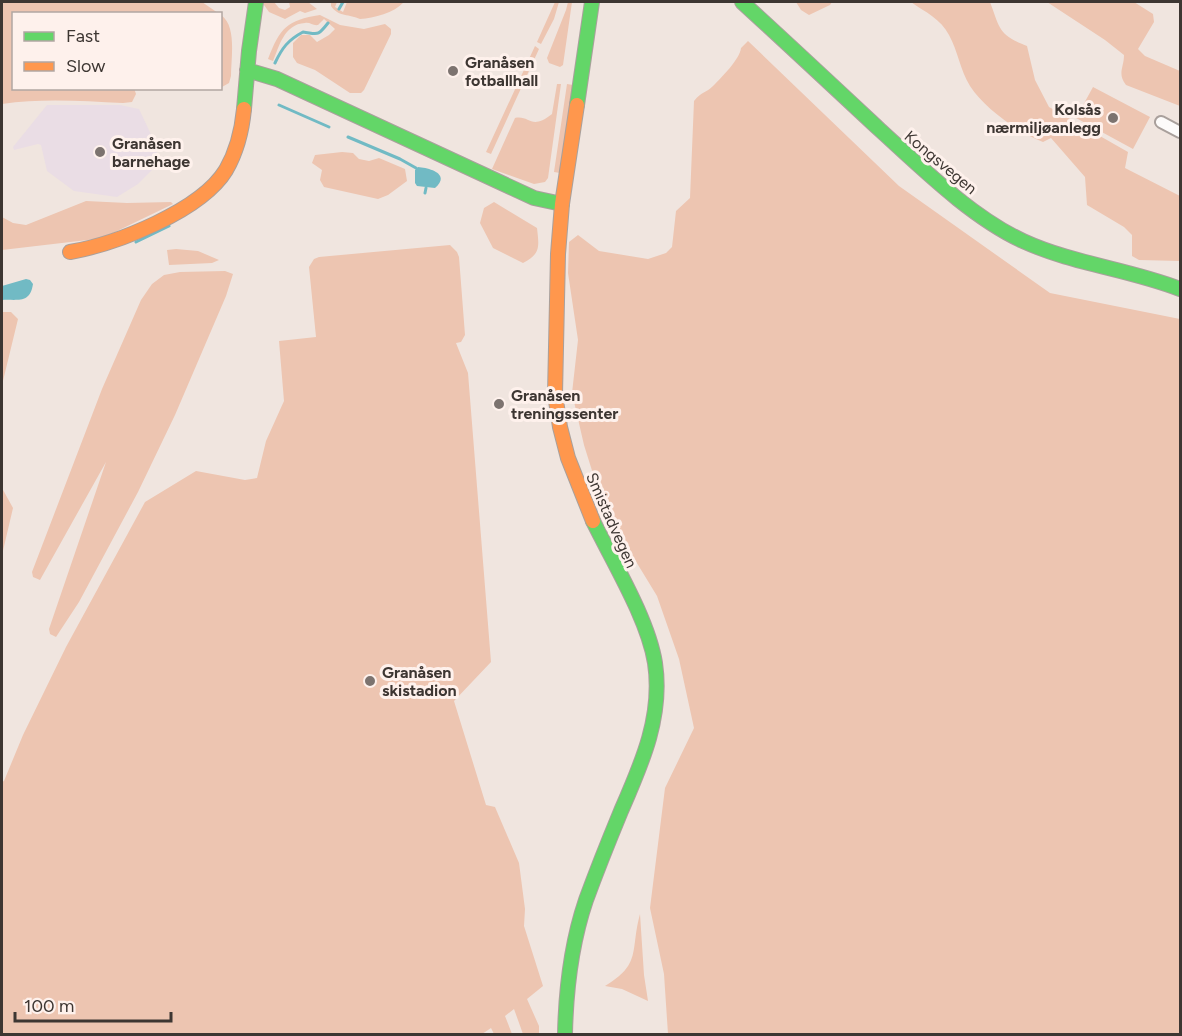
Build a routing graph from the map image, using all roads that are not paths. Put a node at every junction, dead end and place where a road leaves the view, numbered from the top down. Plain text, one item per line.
1 (256, 2) edge
2 (592, 2) edge
3 (742, 2) edge
4 (248, 70) junction
5 (1161, 122) dead end
6 (1180, 132) edge
7 (562, 204) junction
8 (70, 252) dead end
9 (1180, 280) edge
10 (1159, 281) junction
11 (1180, 289) edge
12 (565, 1035) edge

1 - 4 street
2 - 7 street, Smistadvegen
3 - 10 street, Kongsvegen
4 - 7 street
4 - 8 street
5 - 6 street
7 - 12 street, Smistadvegen
9 - 10 street, Kongsvegen
10 - 11 street, Kongsvegen

